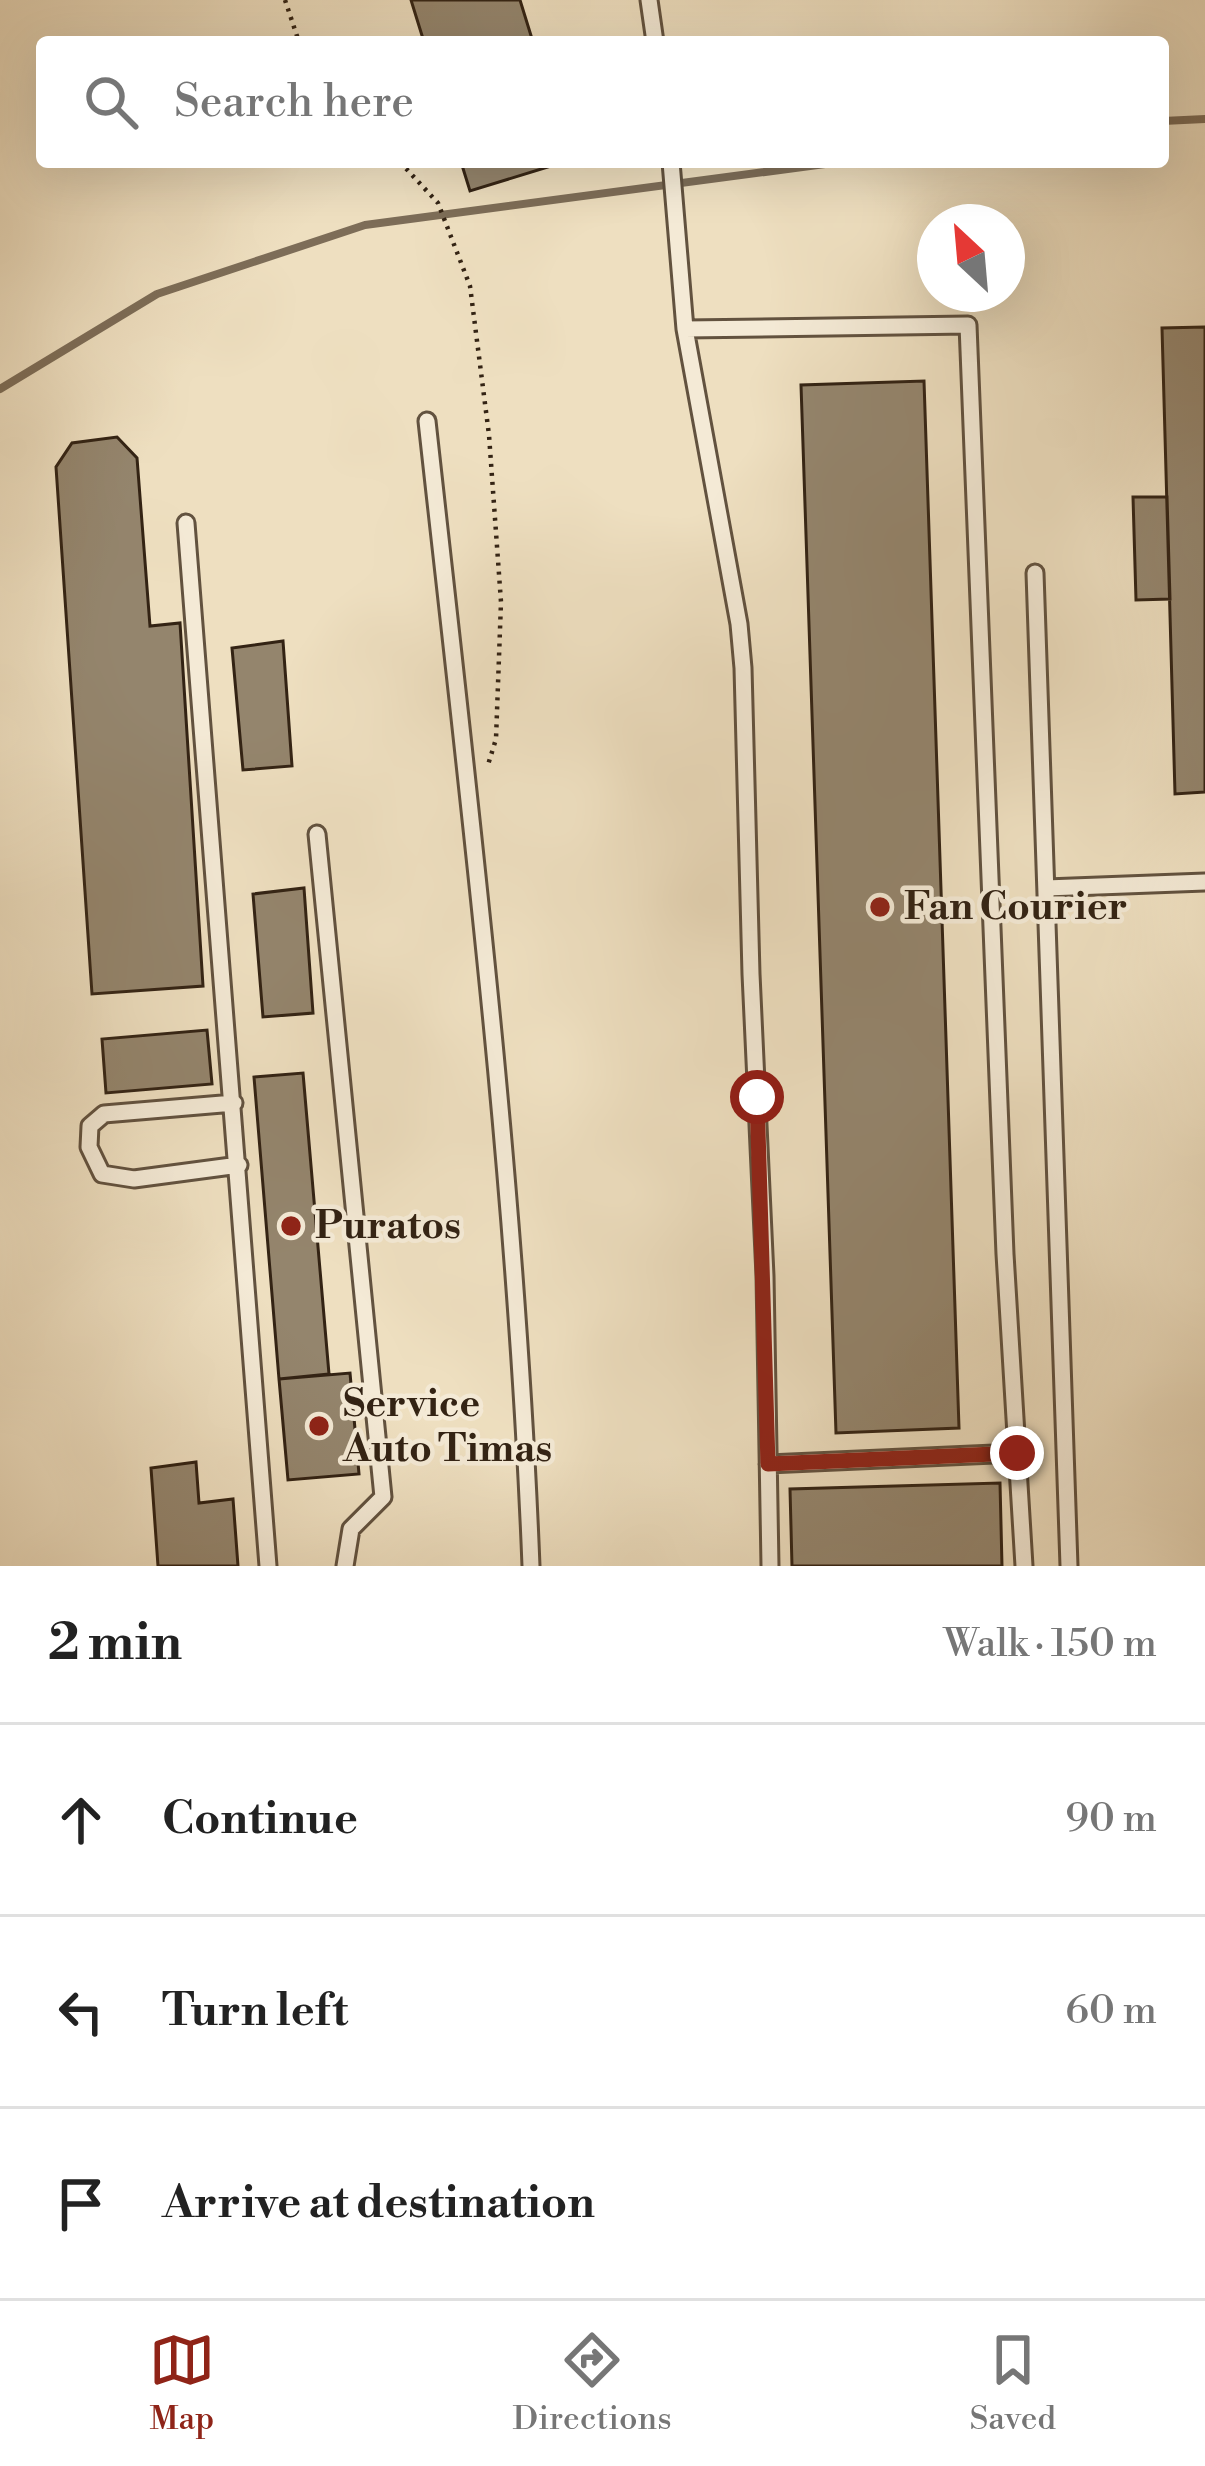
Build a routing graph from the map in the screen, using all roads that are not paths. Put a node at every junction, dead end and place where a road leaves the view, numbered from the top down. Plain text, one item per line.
1 (649, 0) edge
2 (654, 36) edge
3 (671, 168) edge
4 (685, 329) junction
5 (427, 421) dead end
6 (185, 523) dead end
7 (1035, 573) dead end
8 (317, 834) dead end
9 (1205, 881) edge
10 (1046, 888) junction
11 (234, 1103) junction
12 (239, 1165) junction
13 (1017, 1453) junction
14 (768, 1464) junction
15 (268, 1566) edge
16 (345, 1566) edge
17 (531, 1566) edge
18 (770, 1566) edge
19 (1024, 1566) edge
20 (1069, 1566) edge

1 - 2 lane
3 - 4 lane
4 - 13 lane
4 - 14 lane
5 - 17 lane
6 - 11 lane
7 - 10 lane
8 - 16 lane
9 - 10 lane
10 - 20 lane
11 - 12 lane
11 - 12 lane
12 - 15 lane
13 - 14 lane
13 - 19 lane
14 - 18 lane

